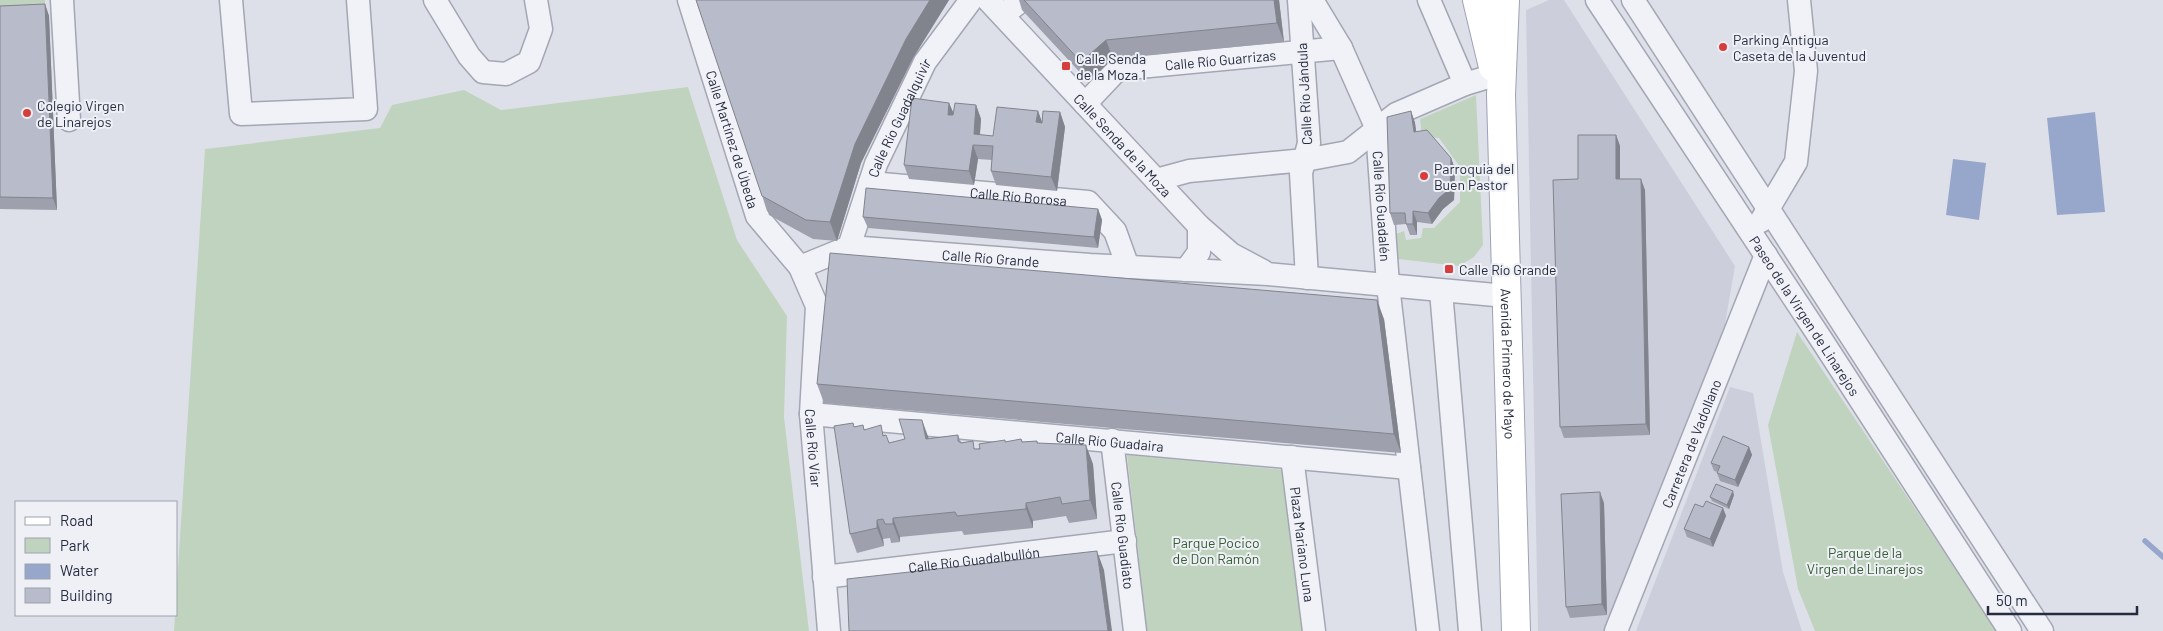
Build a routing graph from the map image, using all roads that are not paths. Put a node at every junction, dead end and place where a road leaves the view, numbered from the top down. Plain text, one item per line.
1 (62, 0) edge
2 (231, 0) edge
3 (358, 0) edge
4 (435, 0) edge
5 (536, 0) edge
6 (689, 0) edge
7 (971, 0) edge
8 (1022, 0) edge
9 (1299, 0) edge
10 (1312, 0) edge
11 (1430, 0) edge
12 (1477, 0) edge
13 (1505, 0) edge
14 (1597, 0) edge
15 (1633, 0) edge
16 (1799, 0) edge
17 (996, 8) edge
18 (1342, 48) junction
19 (1303, 52) junction
20 (1465, 84) junction
21 (1498, 85) junction
22 (1085, 104) junction
23 (69, 120) dead end
24 (1377, 129) junction
25 (1305, 160) junction
26 (1156, 180) junction
27 (870, 183) junction
28 (1768, 209) junction
29 (1198, 226) junction
30 (1752, 234) junction
31 (850, 248) junction
32 (1766, 255) junction
33 (800, 267) junction
34 (1128, 267) junction
35 (1186, 270) junction
36 (1268, 274) junction
37 (1307, 278) junction
38 (1388, 284) junction
39 (1441, 291) junction
40 (1506, 296) junction
41 (811, 414) junction
42 (1112, 440) junction
43 (1292, 457) junction
44 (1409, 468) junction
45 (1125, 541) junction
46 (824, 577) junction
47 (829, 631) edge
48 (1136, 631) edge
49 (1314, 631) edge
50 (1428, 631) edge
51 (1470, 631) edge
52 (1516, 631) edge
53 (1616, 631) edge
54 (2010, 631) edge
55 (2042, 631) edge

1 - 23 street
2 - 3 street
4 - 5 street
6 - 33 street, Calle Martínez de Úbeda
7 - 27 street, Calle Río Guadalquivir
8 - 17 street
9 - 19 street, Calle Río Jándula
10 - 18 street, Calle Río Guadalén
11 - 20 street
12 - 21 main road
13 - 21 main road
14 - 30 street, Paseo de la Virgen de Linarejos
15 - 28 street, Paseo de la Virgen de Linarejos
16 - 28 street
17 - 22 street, Calle Senda de la Moza
18 - 19 street, Calle Río Guarrizas
18 - 24 street, Calle Río Guadalén
19 - 22 street, Calle Río Guarrizas
19 - 25 street, Calle Río Jándula
20 - 21 street, Calle Río Guadalén
20 - 24 street, Calle Río Guadalén
21 - 40 main road, Avenida Primero de Mayo
22 - 26 street, Calle Senda de la Moza
24 - 25 street, Calle Río Guadalén
24 - 38 street, Calle Río Guadalén
25 - 26 street, Calle Río Guadalén
25 - 37 street, Calle Río Jándula
26 - 29 street, Calle Senda de la Moza
27 - 31 street, Calle Río Guadalquivir
27 - 34 street, Calle Río Borosa
28 - 30 street
28 - 55 street, Paseo de la Virgen de Linarejos
29 - 35 street
29 - 36 street, Calle Senda de la Moza
30 - 32 street, Paseo de la Virgen de Linarejos
31 - 33 street, Calle Río Grande
31 - 34 street, Calle Río Grande
32 - 53 street, Carretera de Vadollano
32 - 54 street, Paseo de la Virgen de Linarejos
33 - 41 street, Calle Río Viar
34 - 35 street, Calle Río Grande
35 - 36 street, Calle Río Grande
36 - 37 street, Calle Río Grande
37 - 38 street, Calle Río Grande
38 - 39 street, Calle Río Grande
38 - 44 street
39 - 40 street, Calle Río Grande
39 - 51 street
40 - 52 main road, Avenida Primero de Mayo
41 - 42 street, Calle Río Guadaira
41 - 46 street, Calle Río Viar
42 - 43 street, Calle Río Guadaira
42 - 45 street, Calle Río Guadiato
43 - 44 street, Calle Río Guadaira
43 - 49 street, Plaza Mariano Luna
44 - 50 street
45 - 46 street, Calle Río Guadalbullón
45 - 48 street, Calle Río Guadiato
46 - 47 street, Calle Río Viar

